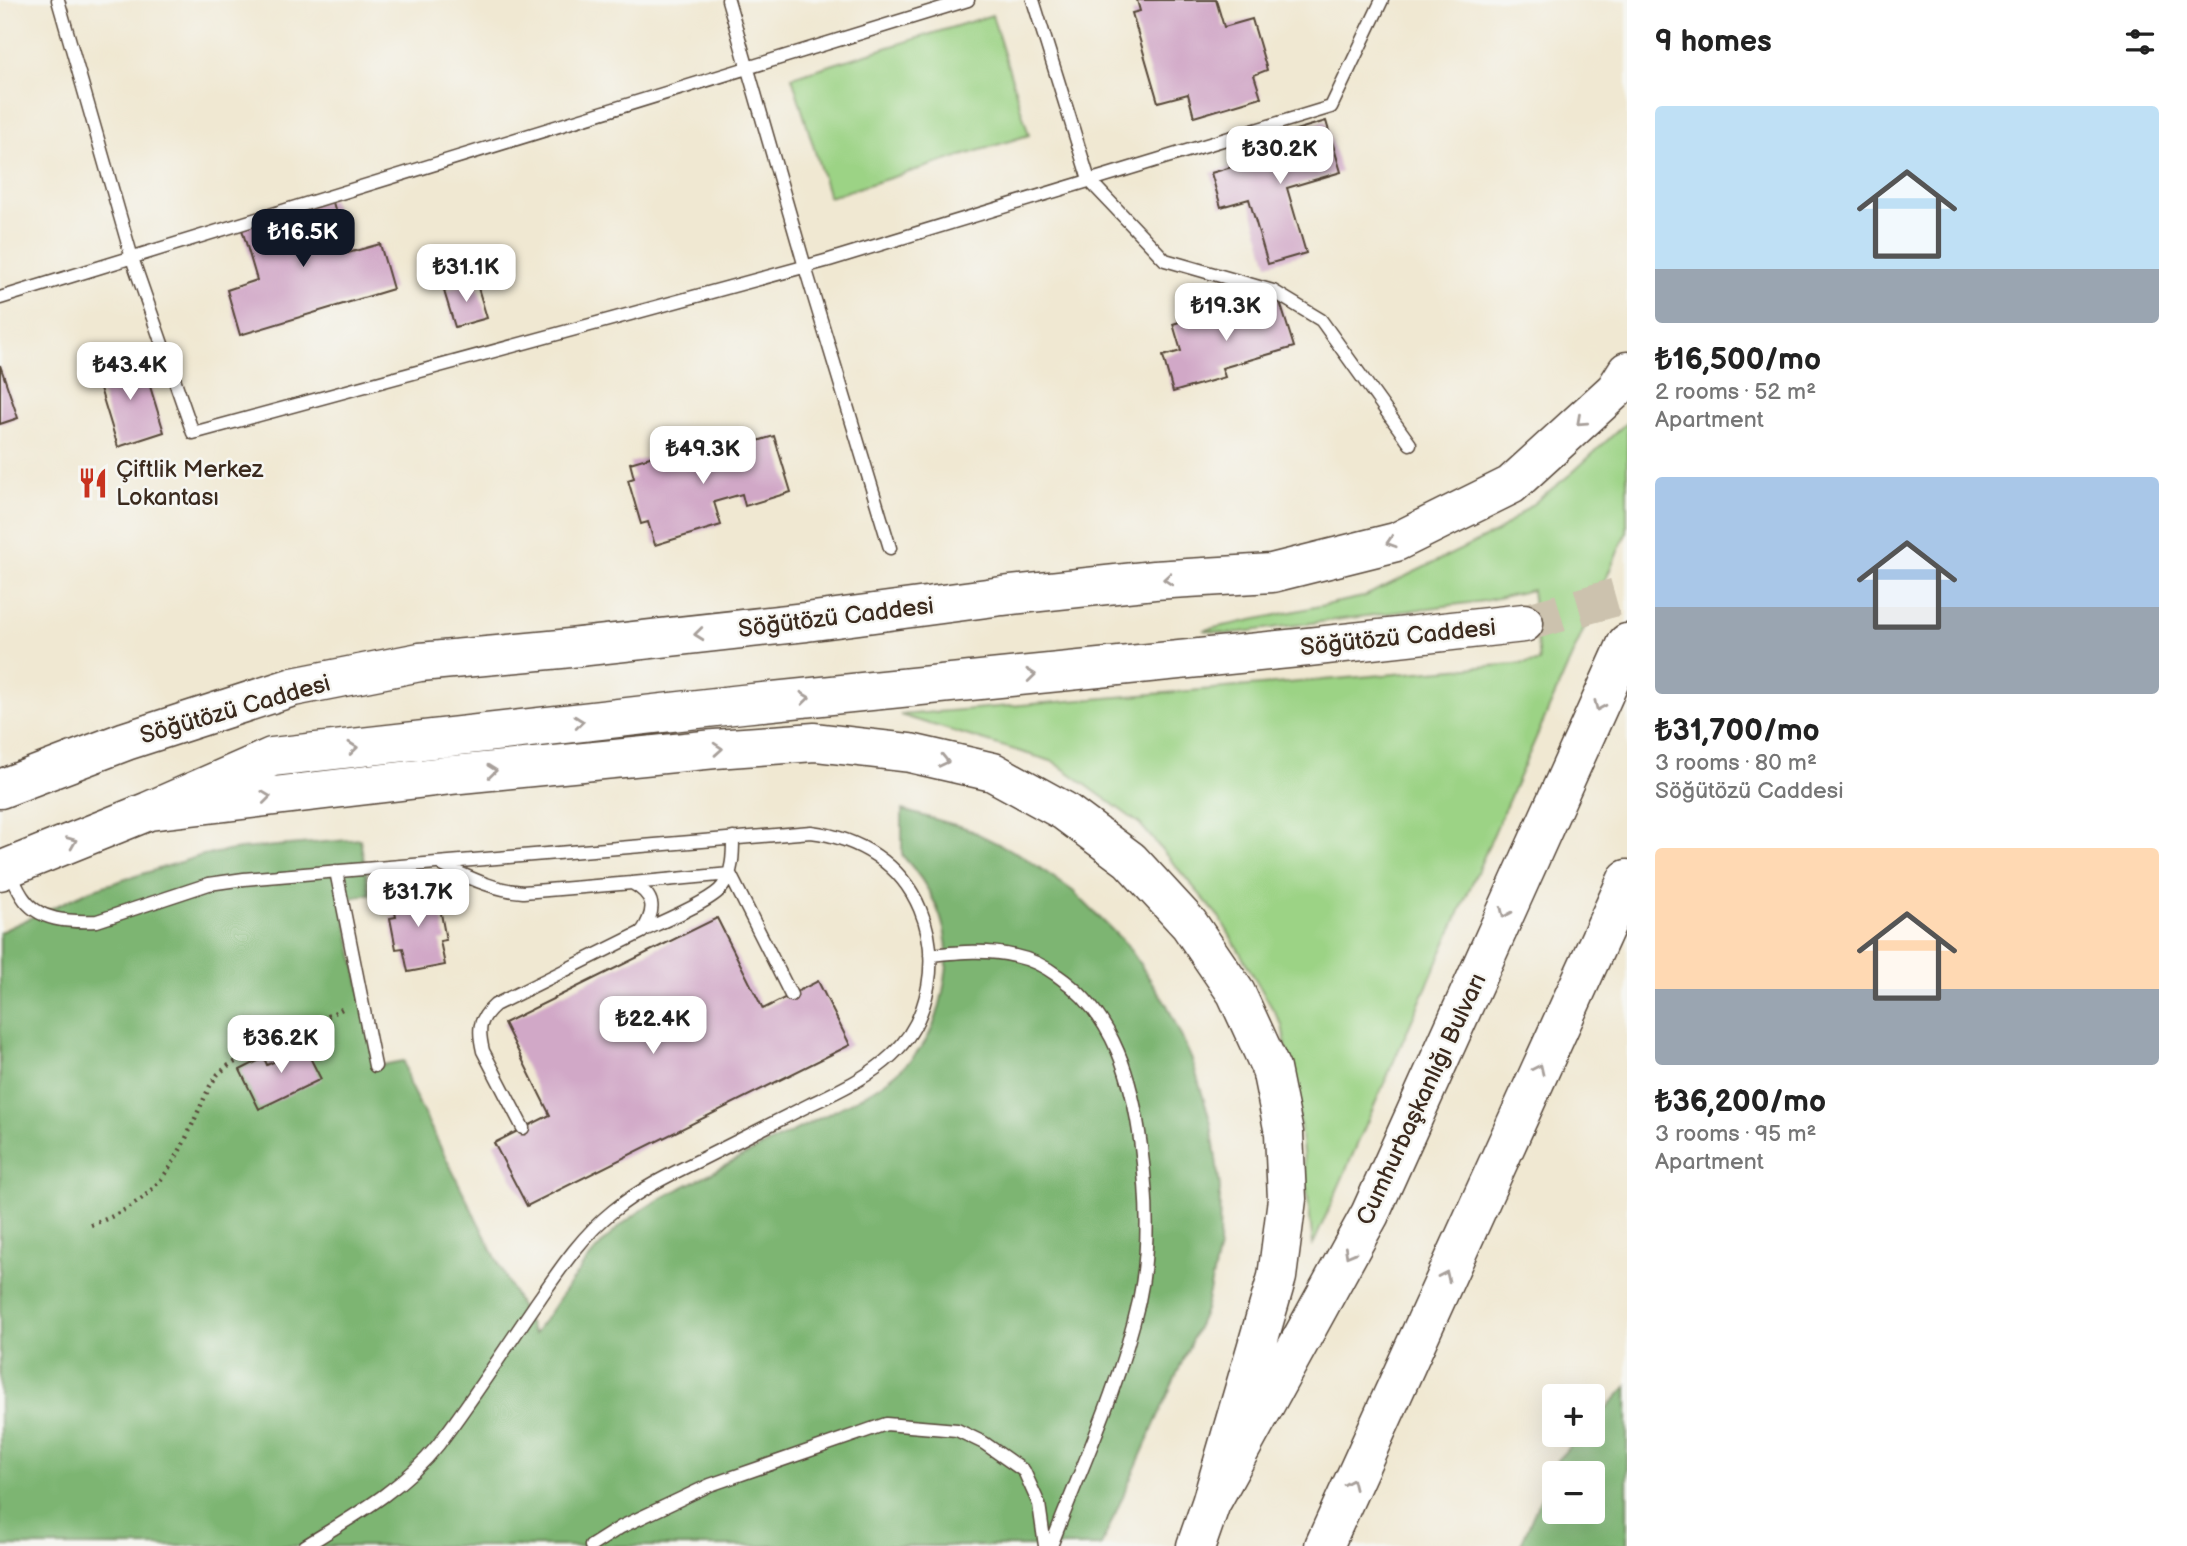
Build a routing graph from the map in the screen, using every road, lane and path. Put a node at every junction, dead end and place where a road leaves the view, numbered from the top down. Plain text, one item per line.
1 (58, 0) edge
2 (728, 0) edge
3 (968, 0) edge
4 (1034, 0) edge
5 (1382, 0) edge
6 (749, 68) junction
7 (1089, 180) junction
8 (132, 258) junction
9 (805, 267) junction
10 (0, 298) edge
11 (1627, 371) edge
12 (1410, 444) dead end
13 (890, 548) dead end
14 (1524, 623) tunnel mouth
15 (1627, 643) edge
16 (0, 789) edge
17 (149, 811) junction
18 (733, 838) junction
19 (438, 863) junction
20 (4, 869) edge
21 (336, 871) junction
22 (730, 874) junction
23 (1627, 880) edge
24 (632, 883) junction
25 (642, 932) junction
26 (930, 955) junction
27 (791, 995) dead end
28 (362, 999) junction
29 (375, 1066) dead end
30 (523, 1128) dead end
31 (91, 1225) dead end
32 (1211, 1503) junction
33 (304, 1546) edge
34 (591, 1546) edge
35 (1045, 1546) edge
36 (1051, 1546) edge
37 (1196, 1546) edge
38 (1324, 1546) edge

1 - 8 lane
2 - 6 lane
3 - 6 lane
4 - 7 lane
5 - 7 lane
6 - 8 lane
6 - 9 lane
7 - 9 lane
7 - 12 lane
8 - 9 lane
8 - 10 lane
9 - 13 lane
11 -> 16 main road, Söğütözü Caddesi
17 -> 14 main road, Söğütözü Caddesi
15 -> 32 main road, Cumhurbaşkanlığı Bulvarı
20 -> 17 main road, Söğütözü Caddesi
17 -> 32 main road
18 - 19 lane
18 - 22 lane
18 - 26 lane
19 - 21 lane
19 - 24 lane
20 - 21 lane
21 - 28 lane
22 - 24 lane
22 - 25 lane
22 - 27 lane
38 -> 23 main road
24 - 25 lane
25 - 30 lane
26 - 33 lane
26 - 36 lane
28 - 29 lane
28 - 31 path
32 - 37 main road, Cumhurbaşkanlığı Bulvarı
34 - 35 lane

